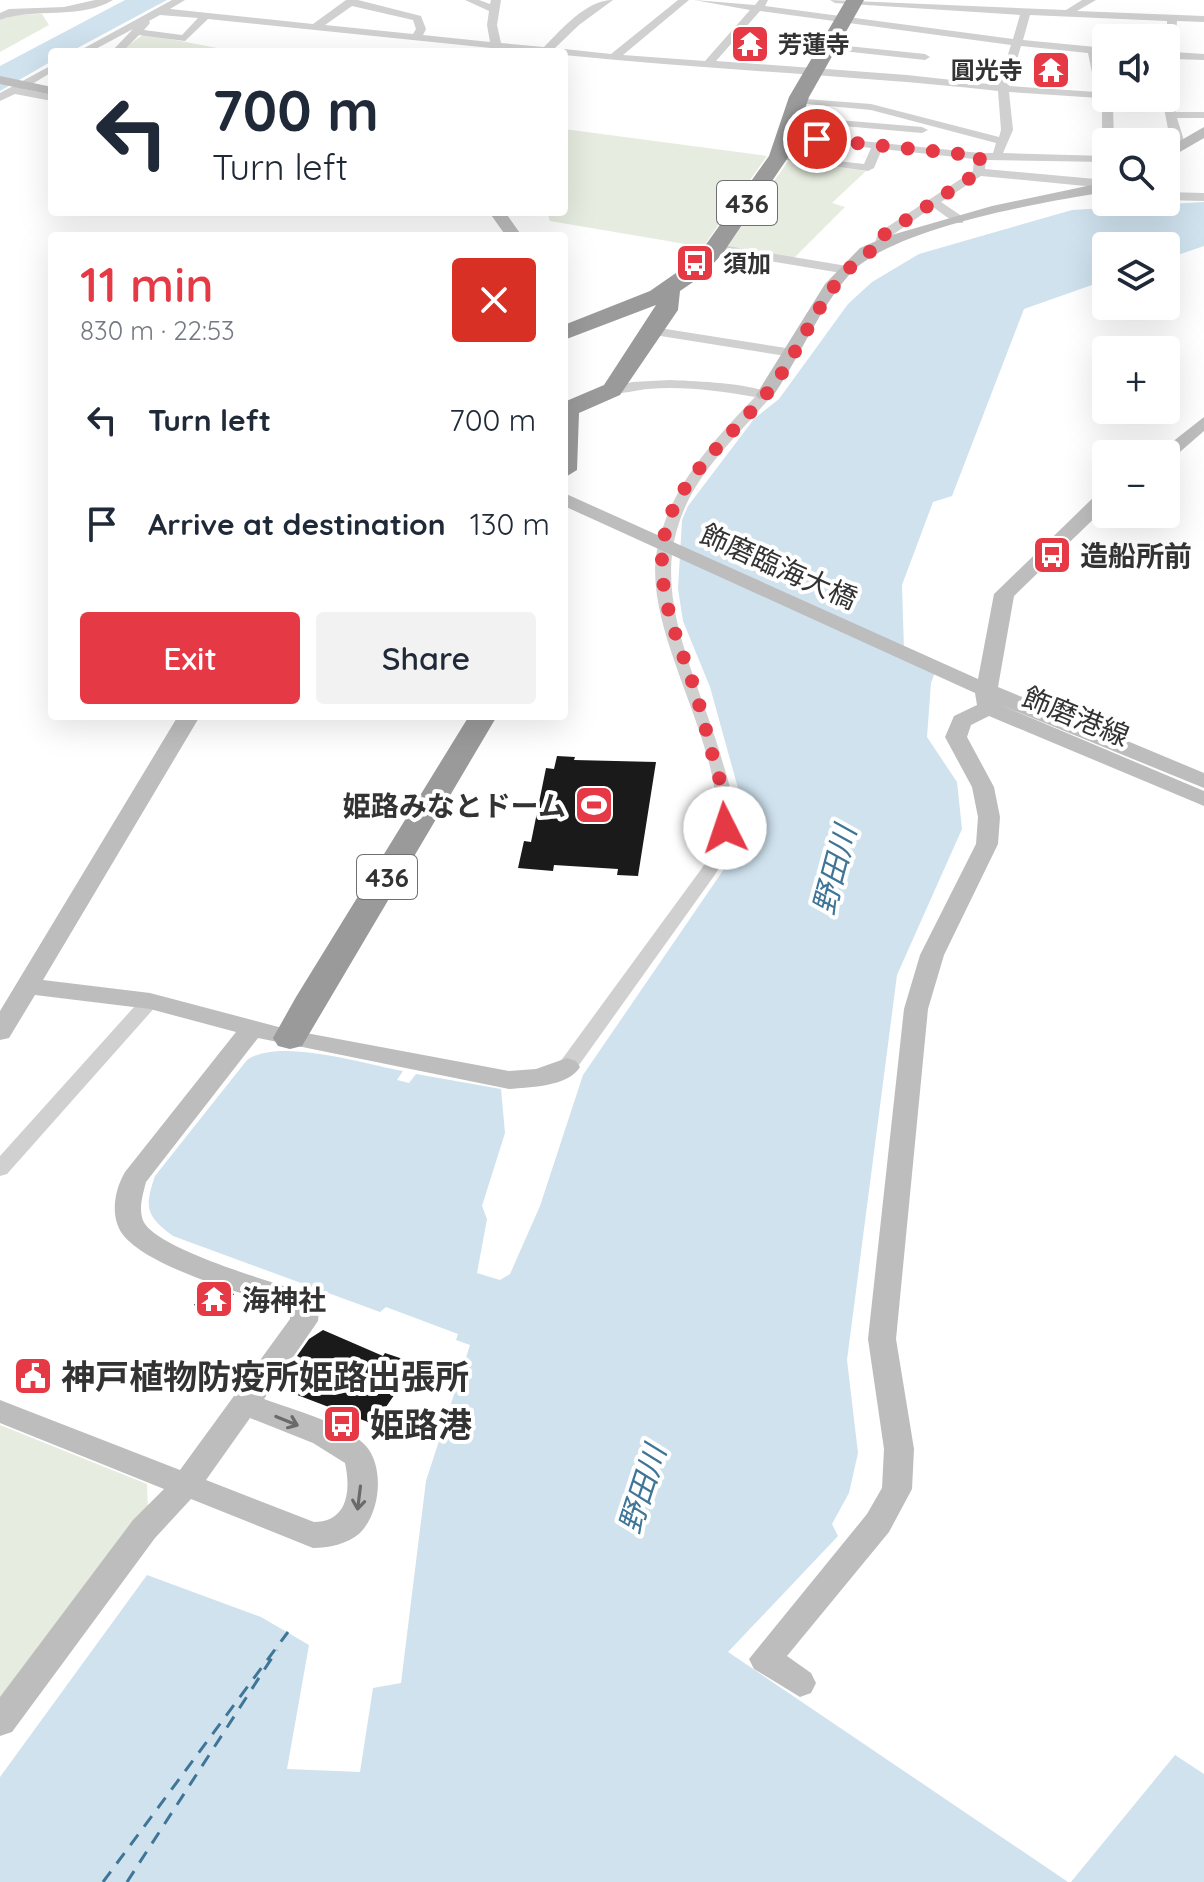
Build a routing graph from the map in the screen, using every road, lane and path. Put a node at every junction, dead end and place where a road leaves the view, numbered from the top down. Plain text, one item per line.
1 (108, 0) edge
2 (180, 0) edge
3 (470, 0) edge
4 (608, 0) edge
5 (684, 0) edge
6 (699, 0) edge
7 (1091, 0) edge
8 (351, 1) edge
9 (495, 4) edge
10 (761, 5) edge
11 (952, 5) edge
12 (846, 6) edge
13 (1026, 13) junction
14 (152, 14) junction
15 (1068, 15) junction
16 (0, 17) edge
17 (205, 17) junction
18 (1172, 19) junction
19 (1204, 19) edge
20 (1171, 24) edge
21 (315, 27) junction
22 (139, 32) junction
23 (942, 34) junction
24 (417, 36) junction
25 (1018, 43) junction
26 (496, 47) edge
27 (828, 47) junction
28 (89, 48) edge
29 (121, 48) edge
30 (522, 48) edge
31 (549, 48) edge
32 (1092, 50) edge
33 (568, 51) edge
34 (1180, 56) edge
35 (614, 57) junction
36 (925, 57) junction
37 (1204, 57) edge
38 (707, 65) junction
39 (48, 70) edge
40 (813, 71) junction
41 (905, 77) junction
42 (0, 80) edge
43 (30, 80) junction
44 (48, 84) edge
45 (1003, 86) junction
46 (13, 90) junction
47 (48, 90) edge
48 (48, 97) edge
49 (1092, 97) edge
50 (0, 98) edge
51 (1180, 111) edge
52 (1204, 115) edge
53 (792, 118) junction
54 (926, 126) junction
55 (1204, 132) edge
56 (1002, 141) junction
57 (878, 145) junction
58 (1180, 147) edge
59 (916, 149) junction
60 (779, 156) junction
61 (980, 156) junction
62 (996, 156) junction
63 (1092, 159) edge
64 (979, 172) junction
65 (1092, 185) edge
66 (1092, 189) edge
67 (1180, 196) edge
68 (1204, 197) edge
69 (935, 203) junction
70 (959, 220) junction
71 (880, 246) junction
72 (715, 248) junction
73 (847, 270) junction
74 (669, 289) junction
75 (653, 331) junction
76 (568, 332) edge
77 (792, 353) junction
78 (612, 390) junction
79 (765, 395) junction
80 (568, 409) edge
81 (1204, 422) edge
82 (1180, 442) edge
83 (568, 501) edge
84 (1092, 509) edge
85 (988, 708) junction
86 (187, 720) edge
87 (481, 720) edge
88 (1204, 781) edge
89 (1204, 799) edge
90 (28, 986) junction
91 (150, 1001) junction
92 (252, 1029) junction
93 (0, 1032) edge
94 (290, 1038) junction
95 (567, 1067) joint
96 (0, 1169) edge
97 (246, 1404) junction
98 (0, 1411) edge
99 (186, 1485) junction
100 (800, 1683) dead end
101 (0, 1722) edge

1 - 16 street
2 - 14 street
3 - 9 street
4 - 31 street
5 - 35 street
6 - 10 street
7 - 15 street
8 - 21 street
8 - 24 street
9 - 26 street
10 - 12 street
10 - 38 street
11 - 12 street
11 - 13 street
11 - 23 street
12 - 23 street
12 - 27 highway, 436
13 - 15 street
13 - 25 street
14 - 17 street
14 - 22 street
14 - 28 street
15 - 18 street
17 - 21 street
17 - 22 street
18 - 19 street
18 - 20 street
21 - 24 street
22 - 29 street
23 - 25 street
23 - 36 street
24 - 26 street
25 - 32 street
25 - 45 street
26 - 30 street
27 - 36 street
27 - 40 highway, 436
33 - 35 street
34 - 37 street
35 - 38 street
36 - 41 street
38 - 40 street
39 - 43 street
40 - 41 street
40 - 53 highway, 436
41 - 45 street
42 - 47 street
43 - 44 street
43 - 46 street
45 - 49 street
45 - 56 street
46 - 48 street
46 - 50 street
51 - 52 street
53 - 54 street
53 - 54 street
53 - 57 street
53 - 60 highway, 436
54 - 56 street
54 - 59 street
55 - 58 street
56 - 62 street
57 - 59 street
57 - 60 street
59 - 61 street
60 - 72 highway, 436
61 - 62 street
61 - 64 street
62 - 63 street
64 - 65 street
64 - 69 street
66 - 70 street
67 - 68 street
69 - 70 street
69 - 71 street
70 - 71 street
71 - 73 street
72 - 73 street
72 - 74 highway, 436
73 - 77 street
74 - 75 highway
74 - 76 highway, 436
75 - 77 street
75 - 78 highway
77 - 79 street
78 - 79 street
78 - 80 highway
79 - 95 street
81 - 82 street
83 - 88 street, 飾磨臨海大橋
84 - 85 street, 飾磨港線
85 - 89 street, 飾磨港線
85 - 100 street
86 - 90 street
87 - 94 highway, 436
90 - 91 street
90 - 93 street
91 - 92 street
91 - 96 street
92 - 94 street
92 - 97 street
94 - 95 street
97 - 99 street
97 -> 99 street
98 - 99 street
99 - 101 street

